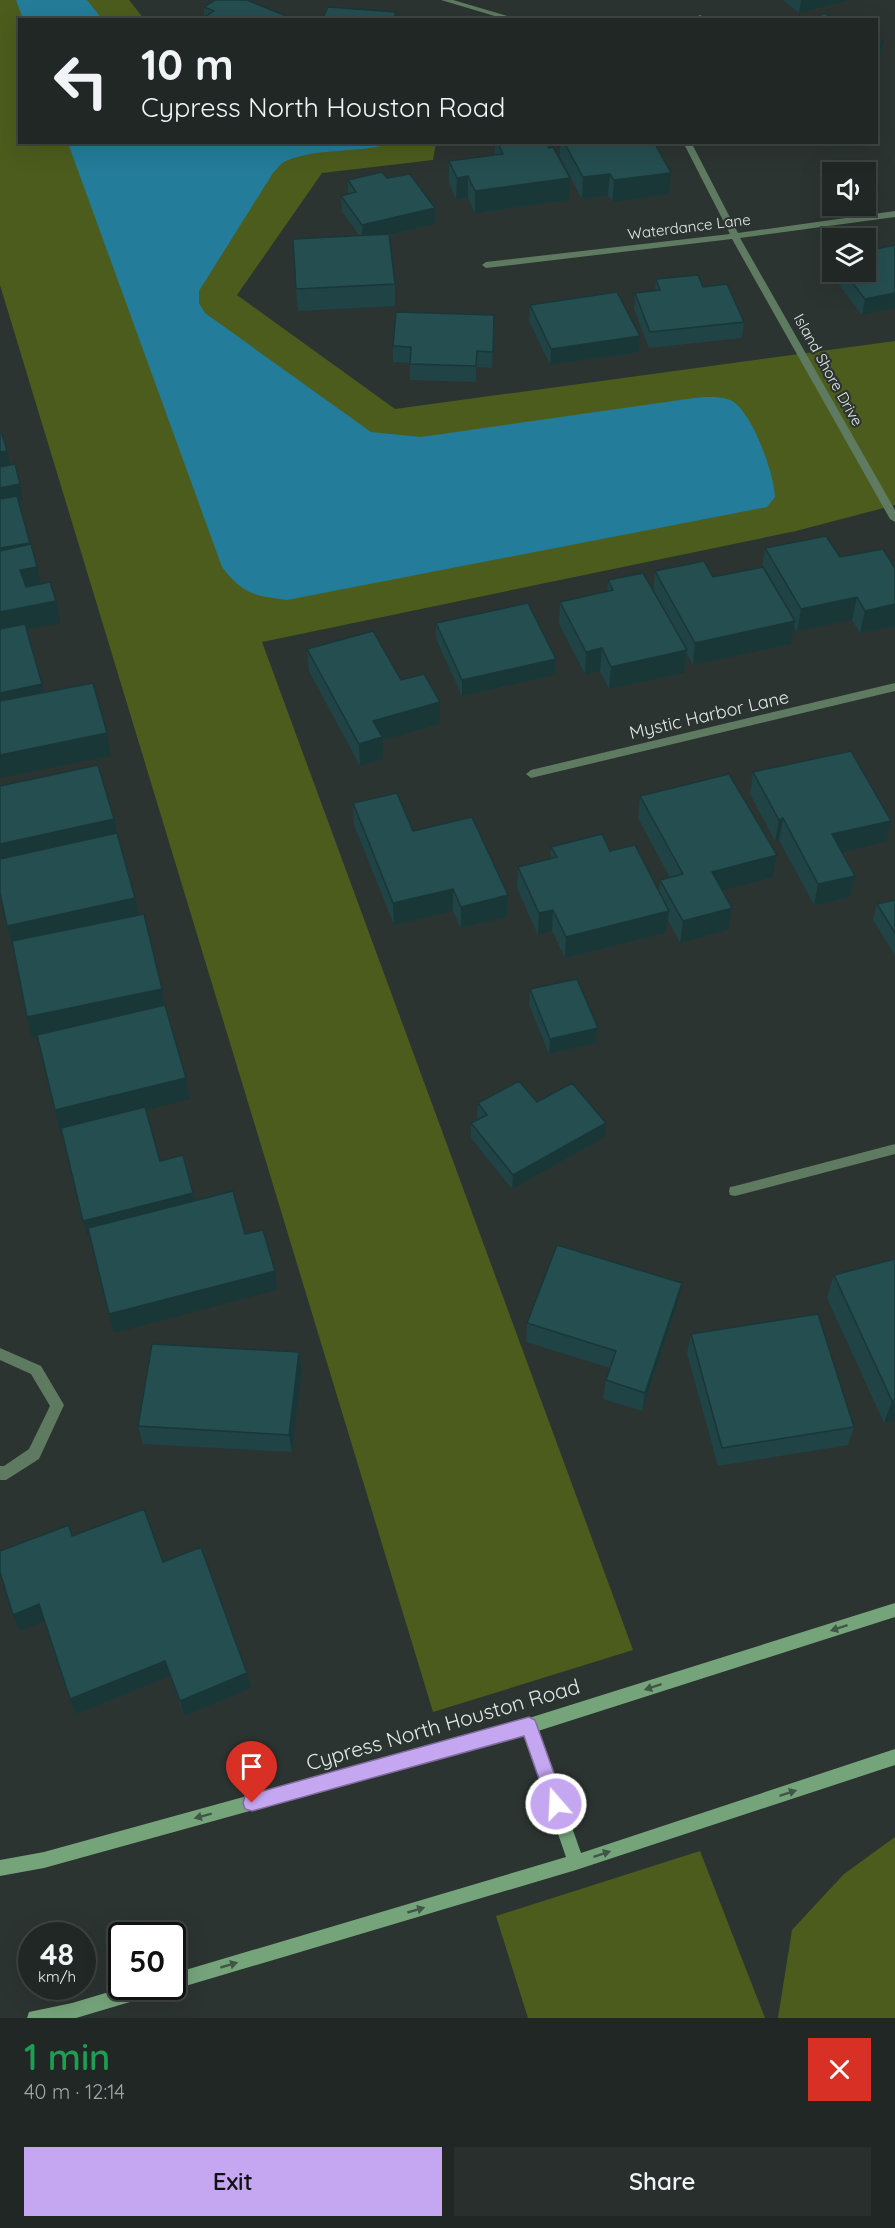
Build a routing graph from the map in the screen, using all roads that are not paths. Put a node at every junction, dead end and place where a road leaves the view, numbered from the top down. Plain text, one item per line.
1 (445, 0) edge
2 (511, 18) edge
3 (688, 144) edge
4 (895, 214) edge
5 (735, 236) junction
6 (486, 265) dead end
7 (895, 519) edge
8 (895, 687) edge
9 (531, 774) dead end
10 (895, 1149) edge
11 (735, 1191) dead end
12 (0, 1354) edge
13 (0, 1473) edge
14 (895, 1610) edge
15 (529, 1726) junction
16 (895, 1757) edge
17 (576, 1862) junction
18 (0, 1868) edge
19 (186, 1978) edge
20 (109, 2000) edge
21 (35, 2018) edge

1 - 2 street
3 - 5 street, Island Shore Drive
4 - 5 street, Waterdance Lane
5 - 6 street, Waterdance Lane
5 - 7 street, Island Shore Drive
8 - 9 street, Mystic Harbor Lane
10 - 11 street
12 - 13 street
14 -> 15 main road, Cypress North Houston Road
15 - 17 main road
15 -> 18 main road, Cypress North Houston Road
17 -> 16 main road
19 -> 17 main road
20 - 21 main road

